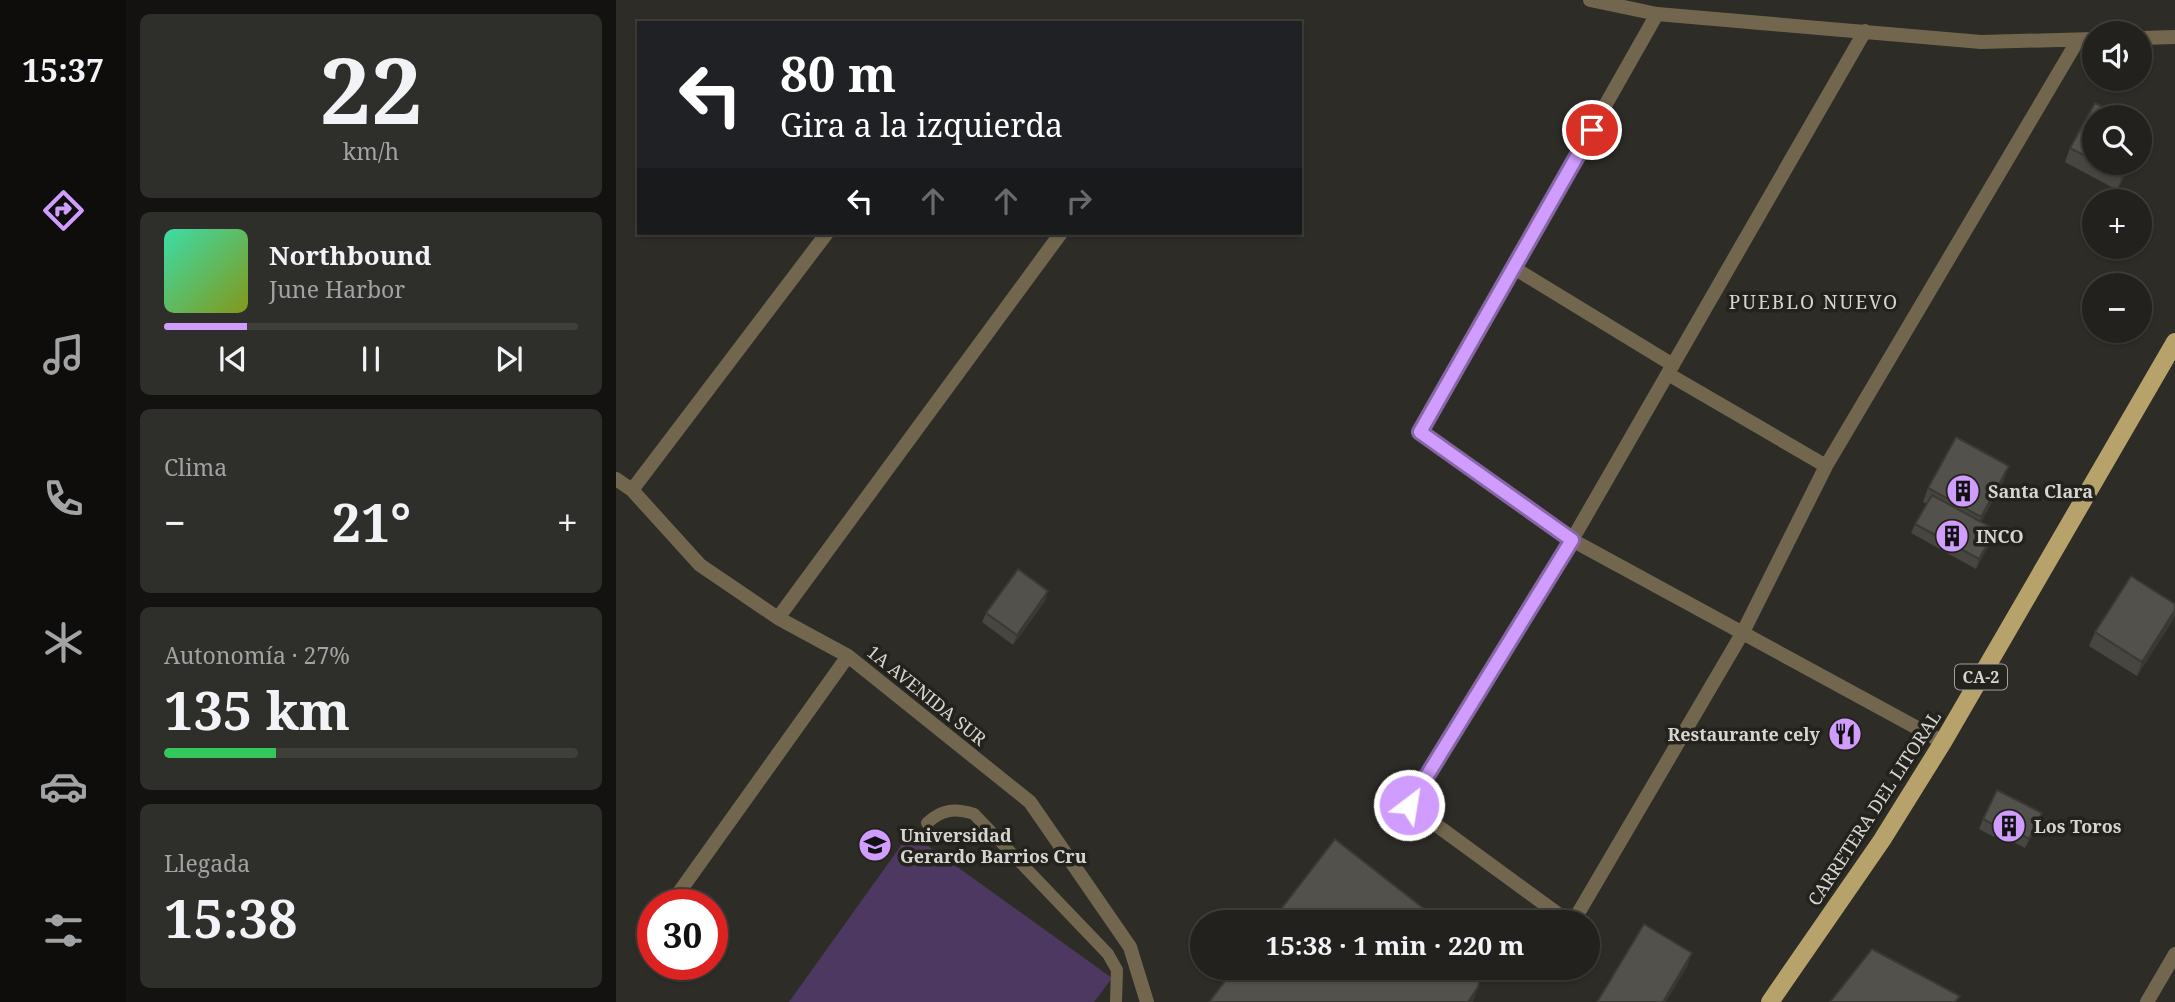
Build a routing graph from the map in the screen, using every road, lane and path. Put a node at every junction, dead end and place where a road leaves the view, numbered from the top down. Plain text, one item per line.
1 (1590, 0) edge
2 (1657, 14) junction
3 (1865, 32) junction
4 (2175, 37) edge
5 (2152, 38) edge
6 (2078, 40) junction
7 (2082, 40) edge
8 (825, 235) edge
9 (1060, 235) edge
10 (1514, 268) junction
11 (2175, 342) edge
12 (1670, 370) junction
13 (1826, 466) junction
14 (616, 479) edge
15 (632, 491) junction
16 (1572, 540) junction
17 (778, 618) junction
18 (1743, 632) junction
19 (848, 656) junction
20 (1943, 742) junction
21 (927, 823) dead end
22 (681, 889) edge
23 (1554, 910) edge
24 (1578, 910) edge
25 (2175, 954) edge
26 (1116, 1002) edge
27 (1147, 1002) edge
28 (1770, 1002) edge
29 (2147, 1002) edge

1 - 2 street
2 - 3 street
2 - 10 street
3 - 6 street
3 - 12 street
4 - 5 street
6 - 7 street
6 - 13 street
8 - 15 street
9 - 17 street
10 - 12 street
10 - 16 street
11 - 20 main road, CARRETERA DEL LITORAL / CA-2
12 - 13 street
12 - 16 street
13 - 18 street
14 - 15 street, 1A AVENIDA SUR
15 - 17 street, 1A AVENIDA SUR
16 - 18 street
16 - 23 street
17 - 19 street, 1A AVENIDA SUR
18 - 20 street
18 - 24 street
19 - 22 street
19 - 27 street, 1A AVENIDA SUR
20 - 28 main road, CARRETERA DEL LITORAL / CA-2
21 - 26 lane
25 - 29 street

